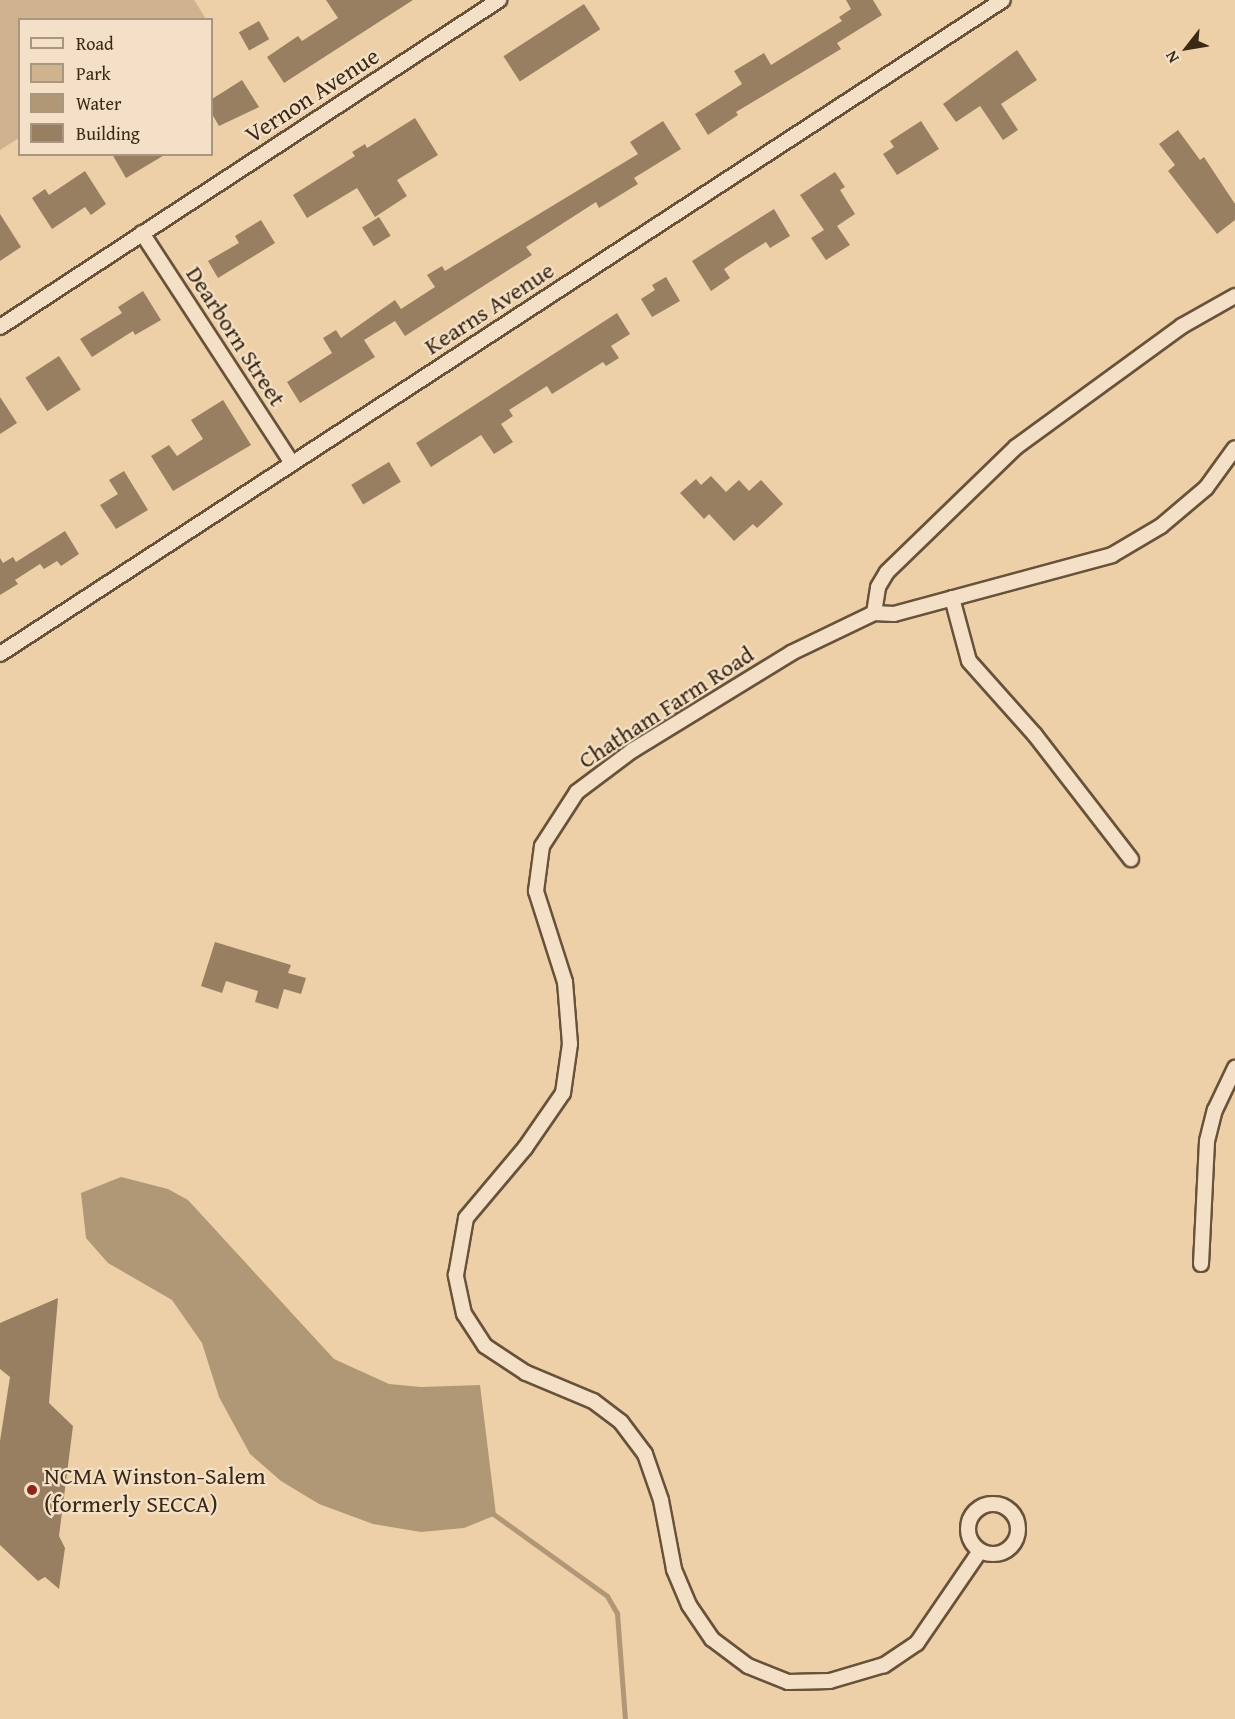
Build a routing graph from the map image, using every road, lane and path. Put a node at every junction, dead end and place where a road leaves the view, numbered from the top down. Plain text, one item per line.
1 (499, 0) edge
2 (1003, 0) edge
3 (142, 233) junction
4 (1235, 296) edge
5 (0, 327) edge
6 (1235, 448) edge
7 (292, 463) junction
8 (952, 598) junction
9 (874, 613) junction
10 (0, 654) edge
11 (1131, 859) dead end
12 (1235, 1068) edge
13 (1201, 1264) dead end
14 (980, 1551) dead end

1 - 3 street, Vernon Avenue
2 - 7 street, Kearns Avenue
3 - 5 street, Vernon Avenue
3 - 7 street, Dearborn Street
4 - 9 street
6 - 8 street, Chatham Farm Road
7 - 10 street, Kearns Avenue
8 - 9 street, Chatham Farm Road
8 - 11 street
9 - 14 street, Chatham Farm Road
12 - 13 street

